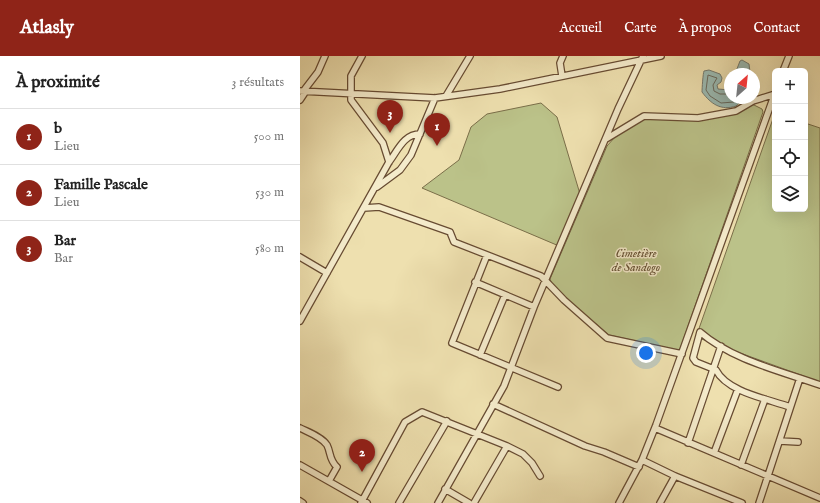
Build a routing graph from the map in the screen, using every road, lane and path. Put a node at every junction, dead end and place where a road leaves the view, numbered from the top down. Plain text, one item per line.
1 (324, 56) edge
2 (362, 56) edge
3 (470, 56) edge
4 (563, 56) edge
5 (661, 56) edge
6 (789, 56) edge
7 (642, 58) edge
8 (784, 68) edge
9 (562, 76) junction
10 (303, 91) edge
11 (350, 95) junction
12 (772, 95) edge
13 (446, 96) junction
14 (435, 98) junction
15 (300, 100) edge
16 (772, 102) edge
17 (420, 134) junction
18 (606, 140) junction
19 (390, 162) junction
20 (374, 190) junction
21 (364, 208) junction
22 (487, 255) junction
23 (300, 257) edge
24 (327, 273) junction
25 (546, 281) junction
26 (475, 282) junction
27 (505, 295) junction
28 (534, 307) junction
29 (300, 321) edge
30 (722, 346) junction
31 (682, 354) junction
32 (480, 355) junction
33 (512, 368) junction
34 (713, 368) junction
35 (800, 378) junction
36 (820, 385) edge
37 (558, 387) dead end
38 (738, 389) junction
39 (765, 398) junction
40 (494, 404) junction
41 (790, 407) junction
42 (447, 421) junction
43 (300, 428) edge
44 (655, 428) junction
45 (475, 434) junction
46 (780, 441) junction
47 (798, 442) dead end
48 (688, 443) junction
49 (507, 446) junction
50 (714, 453) junction
51 (642, 460) junction
52 (300, 465) edge
53 (741, 465) junction
54 (639, 467) junction
55 (540, 476) dead end
56 (675, 476) junction
57 (768, 477) junction
58 (329, 481) junction
59 (445, 489) junction
60 (820, 498) edge
61 (300, 501) edge
62 (364, 502) edge
63 (304, 503) edge
64 (399, 503) edge
65 (438, 503) edge
66 (469, 503) edge
67 (474, 503) edge
68 (619, 503) edge
69 (660, 503) edge
70 (742, 503) edge
71 (759, 503) edge

1 - 10 street
2 - 11 street
3 - 13 street
4 - 9 street
5 - 7 street
6 - 8 street
7 - 9 street
7 - 18 street
9 - 13 street
10 - 11 street
10 - 15 street
11 - 14 street
11 - 19 street
12 - 18 street
13 - 14 street
14 - 17 street
16 - 31 street
17 - 19 street
17 - 20 street
18 - 25 street
19 - 20 street
20 - 21 street
21 - 22 street
21 - 24 street
22 - 25 street
22 - 26 street
23 - 24 street
24 - 29 street
25 - 28 street
25 - 31 street
26 - 27 street
26 - 32 street
27 - 28 street
27 - 32 street
28 - 33 street
30 - 34 street
30 - 34 street
30 - 35 street
31 - 44 street
32 - 33 street
33 - 37 street
33 - 40 street
34 - 38 street
34 - 48 street
35 - 36 street
35 - 41 street
38 - 39 street
38 - 50 street
39 - 41 street
39 - 53 street
40 - 45 street
40 - 54 street
41 - 46 street
42 - 45 street
42 - 62 street
42 - 64 street
43 - 58 street
44 - 48 street
44 - 51 street
45 - 49 street
45 - 59 street
46 - 47 street
46 - 57 street
48 - 50 street
49 - 55 street
49 - 67 street
50 - 53 street
51 - 54 street
51 - 56 street
52 - 58 street
53 - 57 street
54 - 68 street
56 - 69 street
56 - 70 street
57 - 60 street
57 - 71 street
58 - 62 street
59 - 65 street
59 - 66 street
61 - 63 street

